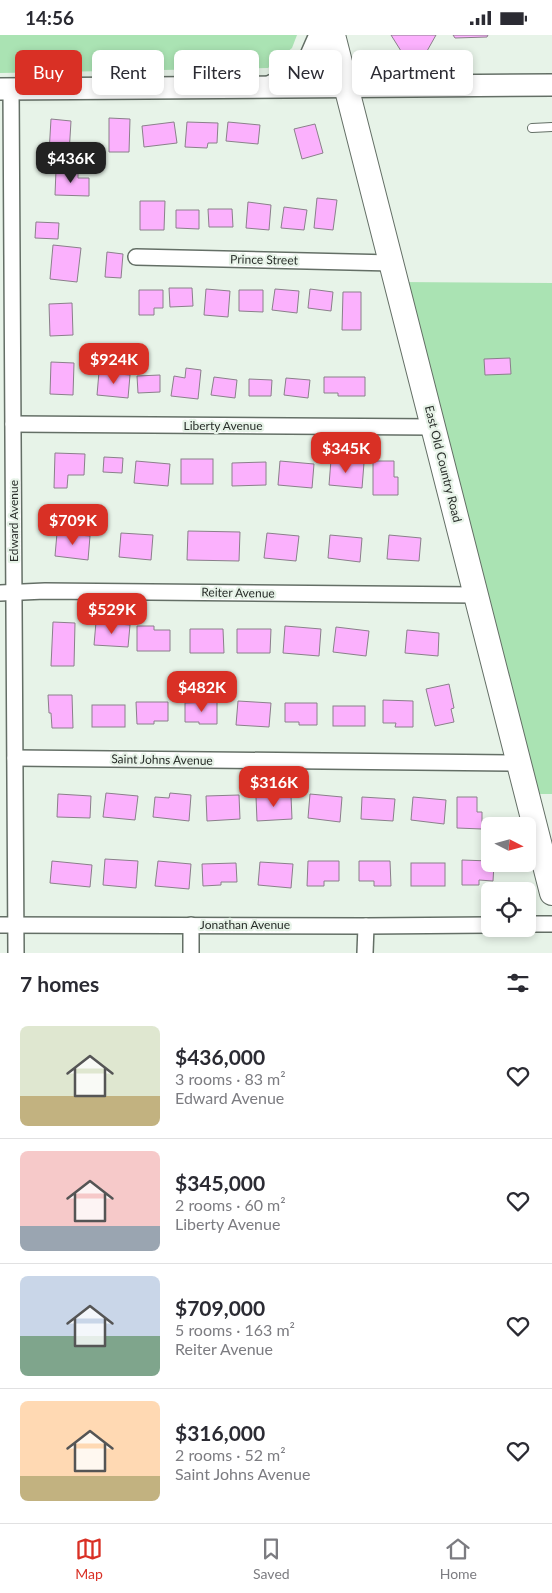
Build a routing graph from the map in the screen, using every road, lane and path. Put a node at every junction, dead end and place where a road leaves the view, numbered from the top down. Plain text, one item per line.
1 (320, 35) edge
2 (333, 35) edge
3 (552, 85) edge
4 (266, 87) junction
5 (346, 87) junction
6 (6, 89) edge
7 (552, 127) edge
8 (532, 128) dead end
9 (136, 257) dead end
10 (392, 263) junction
11 (13, 424) junction
12 (433, 427) junction
13 (7, 593) edge
14 (476, 595) junction
15 (15, 758) junction
16 (519, 763) junction
17 (552, 893) edge
18 (552, 924) edge
19 (0, 925) edge
20 (16, 925) junction
21 (191, 925) junction
22 (481, 925) edge
23 (536, 925) edge
24 (366, 926) junction
25 (16, 953) edge
26 (191, 953) edge
27 (365, 953) edge

1 - 4 street
2 - 5 main road, East Old Country Road
3 - 5 street
4 - 5 street
4 - 6 street
5 - 10 main road, East Old Country Road
6 - 11 street, Edward Avenue
7 - 8 lane
9 - 10 street, Prince Street
10 - 12 main road, East Old Country Road
11 - 12 street, Liberty Avenue
11 - 13 street, Edward Avenue
12 - 14 main road, East Old Country Road
13 - 14 street, Reiter Avenue
13 - 15 street, Edward Avenue
14 - 16 main road, East Old Country Road
15 - 16 street, Saint Johns Avenue
15 - 20 street, Edward Avenue
16 - 17 main road, East Old Country Road
18 - 23 street
19 - 20 street, Jonathan Avenue
20 - 21 street, Jonathan Avenue
20 - 25 street, Edward Avenue
21 - 24 street, Jonathan Avenue
21 - 26 street
22 - 24 street, Jonathan Avenue
24 - 27 street

